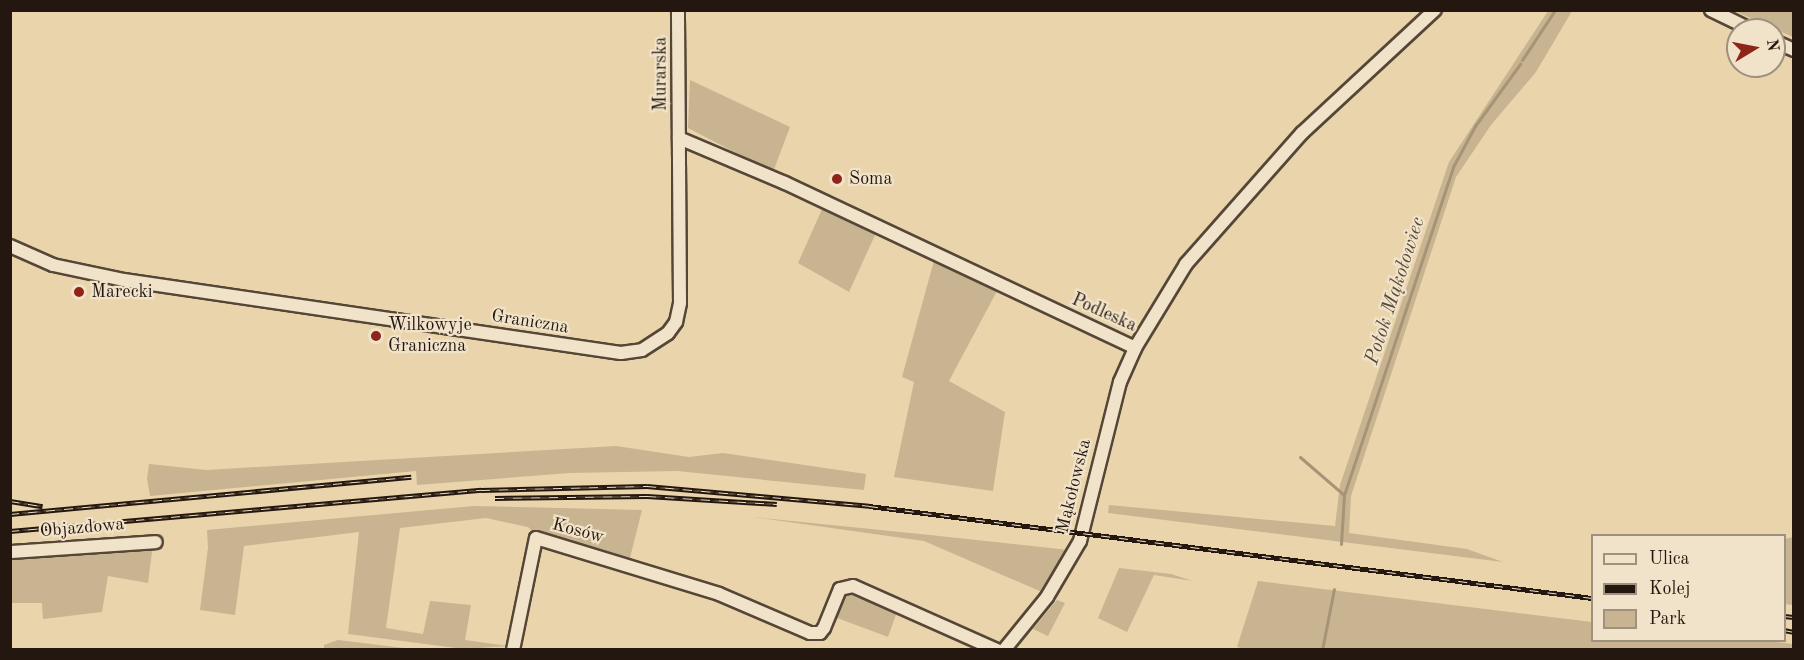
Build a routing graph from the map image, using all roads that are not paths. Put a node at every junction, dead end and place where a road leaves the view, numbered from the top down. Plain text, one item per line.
1 (678, 10) edge
2 (1435, 10) edge
3 (1711, 10) edge
4 (1727, 18) edge
5 (679, 138) junction
6 (10, 246) edge
7 (1135, 348) junction
8 (156, 542) dead end
9 (10, 552) edge
10 (513, 650) edge
11 (997, 650) edge
12 (1004, 650) edge

1 - 5 street, Murarska
2 - 7 street, Podleska
3 - 4 street
5 - 6 street, Graniczna
5 - 7 street, Podleska
7 - 12 street, Mąkołowska
8 - 9 street, Objazdowa
10 - 11 street, Kosów

